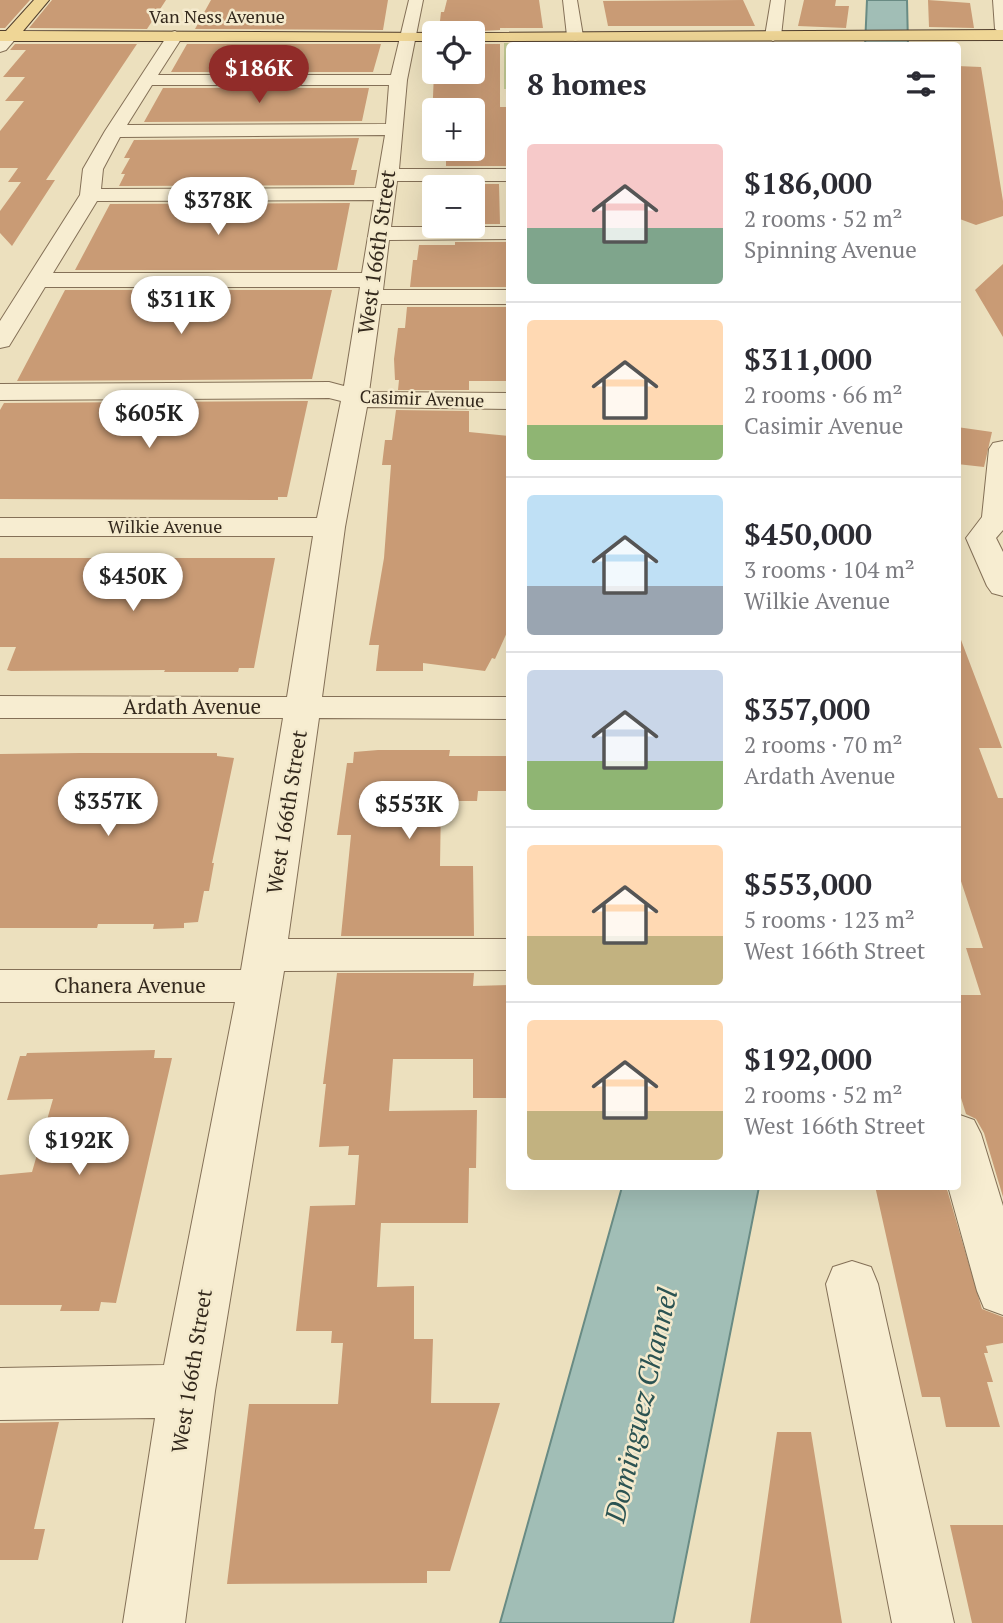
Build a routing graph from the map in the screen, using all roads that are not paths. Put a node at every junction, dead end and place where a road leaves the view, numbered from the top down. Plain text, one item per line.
1 (42, 0) edge
2 (570, 0) edge
3 (778, 0) edge
4 (1000, 0) edge
5 (419, 24) edge
6 (1003, 29) edge
7 (1003, 35) edge
8 (175, 36) junction
9 (485, 36) edge
10 (575, 36) junction
11 (774, 36) junction
12 (3, 39) edge
13 (146, 80) junction
14 (398, 80) junction
15 (394, 129) junction
16 (114, 131) junction
17 (506, 175) edge
18 (386, 186) junction
19 (422, 188) edge
20 (485, 188) edge
21 (506, 188) edge
22 (90, 195) junction
23 (506, 233) edge
24 (378, 234) junction
25 (38, 281) junction
26 (371, 288) junction
27 (506, 297) edge
28 (0, 341) edge
29 (0, 392) edge
30 (355, 398) junction
31 (506, 401) edge
32 (1003, 449) edge
33 (0, 527) edge
34 (330, 527) junction
35 (1003, 586) edge
36 (0, 707) edge
37 (304, 707) junction
38 (506, 708) edge
39 (506, 956) edge
40 (262, 971) junction
41 (0, 986) edge
42 (961, 1148) edge
43 (852, 1284) dead end
44 (1003, 1291) edge
45 (187, 1391) junction
46 (0, 1394) edge
47 (154, 1623) edge
48 (923, 1623) edge

1 - 12 main road
2 - 10 street
3 - 11 street
4 - 6 street
5 - 8 main road, Van Ness Avenue
5 - 14 street, West 166th Street
7 - 11 main road
8 - 12 main road, Van Ness Avenue
8 - 13 street
9 - 10 main road
10 - 11 main road
13 - 14 street
13 - 16 street
14 - 15 street, West 166th Street
15 - 16 street
15 - 18 street, West 166th Street
16 - 22 street
17 - 18 street
18 - 19 street
18 - 22 street
18 - 24 street, West 166th Street
20 - 21 street
22 - 25 street
23 - 24 street
24 - 26 street, West 166th Street
25 - 26 street
25 - 28 street
26 - 27 street
26 - 30 street, West 166th Street
29 - 30 street, Casimir Avenue
30 - 31 street, Casimir Avenue
30 - 34 street, West 166th Street
32 - 35 street
33 - 34 street, Wilkie Avenue
34 - 37 street, West 166th Street
36 - 37 street, Ardath Avenue
37 - 38 street, Ardath Avenue
37 - 40 street, West 166th Street
39 - 40 street, Chanera Avenue
40 - 41 street, Chanera Avenue
40 - 45 street, West 166th Street
42 - 44 street
43 - 48 street
45 - 46 street
45 - 47 street, West 166th Street

